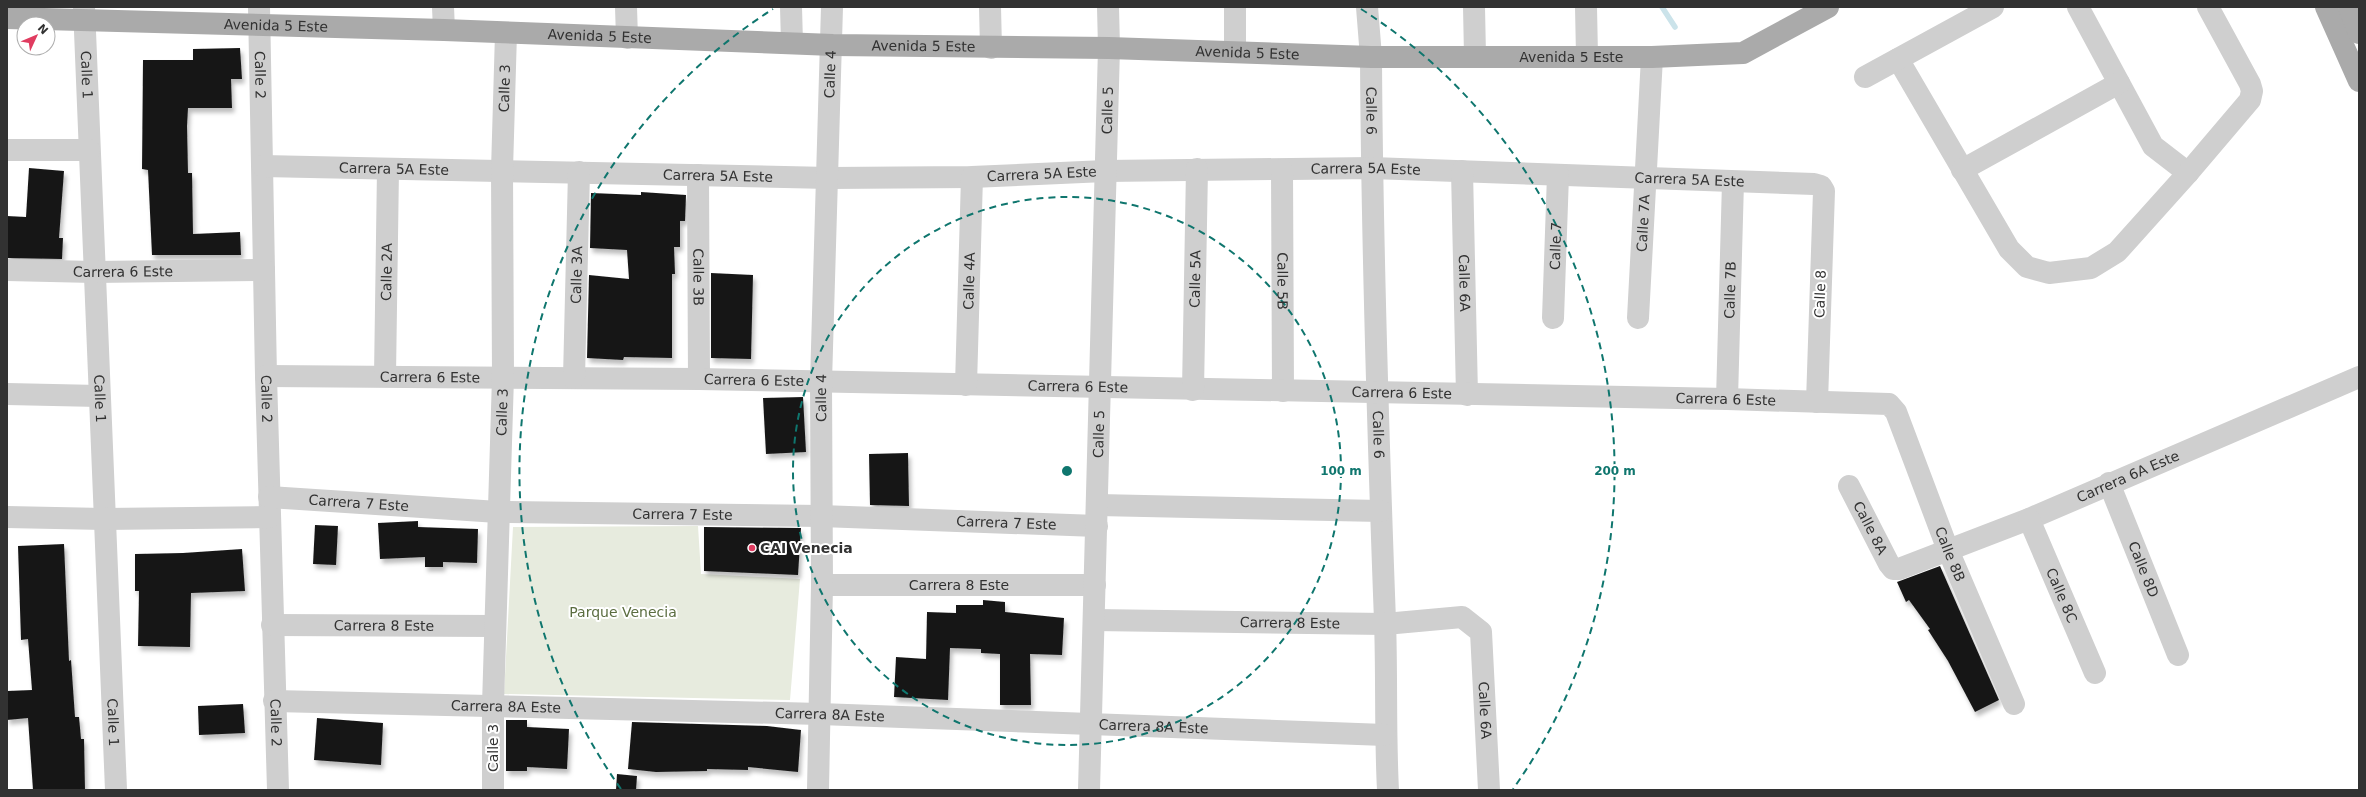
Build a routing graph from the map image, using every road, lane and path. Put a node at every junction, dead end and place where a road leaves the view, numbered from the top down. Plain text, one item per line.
1 (443, 7) edge
2 (626, 7) edge
3 (791, 7) edge
4 (832, 7) edge
5 (990, 7) edge
6 (1108, 7) edge
7 (1235, 7) edge
8 (1367, 7) edge
9 (1474, 7) edge
10 (1586, 7) edge
11 (1828, 7) edge
12 (1993, 7) edge
13 (2078, 7) edge
14 (2208, 7) edge
15 (2326, 7) edge
16 (2349, 7) edge
17 (84, 13) edge
18 (259, 16) edge
19 (7, 18) edge
20 (444, 30) junction
21 (506, 33) junction
22 (2359, 33) edge
23 (627, 38) junction
24 (792, 43) junction
25 (833, 44) junction
26 (991, 48) junction
27 (1109, 48) junction
28 (1236, 52) junction
29 (1475, 56) junction
30 (1587, 56) junction
31 (2353, 56) edge
32 (1371, 57) junction
33 (1652, 57) junction
34 (1898, 59) junction
35 (1865, 77) dead end
36 (2359, 81) edge
37 (2119, 83) junction
38 (7, 150) edge
39 (89, 150) junction
40 (263, 166) junction
41 (1372, 168) junction
42 (388, 169) junction
43 (1197, 169) junction
44 (502, 170) junction
45 (1105, 170) junction
46 (1282, 170) junction
47 (1962, 170) junction
48 (1462, 171) junction
49 (579, 172) junction
50 (2188, 173) junction
51 (698, 175) junction
52 (1558, 175) junction
53 (972, 177) junction
54 (829, 178) junction
55 (1647, 178) junction
56 (1733, 182) junction
57 (1821, 186) joint
58 (7, 270) edge
59 (264, 270) junction
60 (94, 272) junction
61 (1553, 318) dead end
62 (1638, 318) dead end
63 (266, 376) junction
64 (386, 376) junction
65 (503, 377) junction
66 (574, 378) junction
67 (2359, 378) edge
68 (699, 379) junction
69 (820, 382) junction
70 (966, 385) junction
71 (1100, 388) junction
72 (1193, 390) junction
73 (1283, 391) junction
74 (1376, 393) junction
75 (7, 394) edge
76 (1467, 395) junction
77 (99, 396) junction
78 (1727, 399) junction
79 (1817, 402) junction
80 (1889, 404) joint
81 (2109, 483) junction
82 (1849, 486) dead end
83 (1098, 505) junction
84 (269, 507) junction
85 (1381, 510) junction
86 (498, 512) junction
87 (821, 516) junction
88 (7, 517) edge
89 (104, 519) junction
90 (2028, 519) junction
91 (1097, 526) junction
92 (1948, 550) junction
93 (1893, 569) joint
94 (822, 585) junction
95 (1095, 585) junction
96 (1094, 620) junction
97 (1385, 624) junction
98 (272, 625) junction
99 (495, 626) junction
100 (1482, 632) joint
101 (2178, 655) dead end
102 (2095, 673) dead end
103 (274, 701) junction
104 (2014, 704) dead end
105 (493, 705) junction
106 (820, 714) junction
107 (1090, 725) junction
108 (1385, 735) junction
109 (116, 790) edge
110 (278, 790) edge
111 (493, 790) edge
112 (818, 790) edge
113 (1089, 790) edge
114 (1388, 790) edge
115 (1489, 790) edge

1 - 20 street
2 - 23 street
3 - 24 street
4 - 25 street, Calle 4
5 - 26 street
6 - 27 street, Calle 5
7 - 28 street
8 - 32 street, Calle 6
9 - 29 street
10 - 30 street
11 - 33 main road, Avenida 5 Este
12 - 34 street
13 - 37 street
14 - 50 street
15 - 31 main road
16 - 22 main road
17 - 18 main road, Avenida 5 Este
17 - 19 main road, Avenida 5 Este
17 - 39 street, Calle 1
18 - 20 main road, Avenida 5 Este
18 - 40 street, Calle 2
20 - 21 main road, Avenida 5 Este
21 - 23 main road, Avenida 5 Este
21 - 44 street, Calle 3
23 - 24 main road, Avenida 5 Este
24 - 25 main road, Avenida 5 Este
25 - 26 main road, Avenida 5 Este
25 - 54 street, Calle 4
26 - 27 main road, Avenida 5 Este
27 - 28 main road, Avenida 5 Este
27 - 45 street, Calle 5
28 - 32 main road, Avenida 5 Este
29 - 30 main road, Avenida 5 Este
29 - 32 main road, Avenida 5 Este
30 - 33 main road, Avenida 5 Este
31 - 36 main road
32 - 41 street, Calle 6
33 - 55 street, Calle 7A
34 - 35 street
34 - 47 street
37 - 47 street
37 - 50 street
38 - 39 street
39 - 60 street, Calle 1
40 - 42 street, Carrera 5A Este
40 - 59 street, Calle 2
41 - 46 street, Carrera 5A Este
41 - 48 street, Carrera 5A Este
41 - 74 street, Calle 6
42 - 44 street, Carrera 5A Este
42 - 64 street, Calle 2A
43 - 45 street, Carrera 5A Este
43 - 46 street, Carrera 5A Este
43 - 72 street, Calle 5A
44 - 49 street, Carrera 5A Este
44 - 65 street, Calle 3
45 - 53 street, Carrera 5A Este
45 - 71 street, Calle 5
46 - 73 street, Calle 5B
47 - 50 street
48 - 52 street, Carrera 5A Este
48 - 76 street, Calle 6A
49 - 51 street, Carrera 5A Este
49 - 66 street, Calle 3A
51 - 54 street, Carrera 5A Este
51 - 68 street, Calle 3B
52 - 55 street, Carrera 5A Este
52 - 61 street, Calle 7
53 - 54 street, Carrera 5A Este
53 - 70 street, Calle 4A
54 - 69 street, Calle 4
55 - 56 street, Carrera 5A Este
55 - 62 street, Calle 7A
56 - 57 street, Carrera 5A Este
56 - 78 street, Calle 7B
57 - 79 street, Calle 8
58 - 60 street, Carrera 6 Este
59 - 60 street, Carrera 6 Este
59 - 63 street, Calle 2
60 - 77 street, Calle 1
63 - 64 street, Carrera 6 Este
63 - 84 street, Calle 2
64 - 65 street, Carrera 6 Este
65 - 66 street, Carrera 6 Este
65 - 86 street, Calle 3
66 - 68 street, Carrera 6 Este
67 - 81 street, Carrera 6A Este
68 - 69 street, Carrera 6 Este
69 - 70 street, Carrera 6 Este
69 - 87 street, Calle 4
70 - 71 street, Carrera 6 Este
71 - 72 street, Carrera 6 Este
71 - 83 street, Calle 5
72 - 73 street, Carrera 6 Este
73 - 74 street, Carrera 6 Este
74 - 76 street, Carrera 6 Este
74 - 85 street, Calle 6
75 - 77 street
76 - 78 street, Carrera 6 Este
77 - 89 street, Calle 1
78 - 79 street, Carrera 6 Este
79 - 80 street, Carrera 6 Este
80 - 92 street, Calle 8B
81 - 90 street, Carrera 6A Este
81 - 101 street, Calle 8D
82 - 93 street, Calle 8A
83 - 85 street
83 - 91 street, Calle 5
84 - 86 street, Carrera 7 Este
84 - 89 street, Carrera 7 Este
84 - 98 street, Calle 2
85 - 97 street, Calle 6
86 - 87 street, Carrera 7 Este
86 - 99 street, Calle 3
87 - 91 street, Carrera 7 Este
87 - 94 street, Calle 4
88 - 89 street, Carrera 7 Este
89 - 109 street, Calle 1
90 - 92 street, Carrera 6A Este
90 - 102 street, Calle 8C
91 - 95 street, Calle 5
92 - 93 street, Carrera 6A Este
92 - 104 street, Calle 8B
94 - 95 street, Carrera 8 Este
94 - 106 street, Calle 4
95 - 96 street, Calle 5
96 - 97 street, Carrera 8 Este
96 - 107 street, Calle 5
97 - 100 street, Carrera 8 Este
97 - 108 street, Calle 6
98 - 99 street, Carrera 8 Este
98 - 103 street, Calle 2
99 - 105 street, Calle 3
100 - 115 street, Calle 6A
103 - 105 street, Carrera 8A Este
103 - 110 street, Calle 2
105 - 106 street, Carrera 8A Este
105 - 111 street, Calle 3
106 - 107 street, Carrera 8A Este
106 - 112 street, Calle 4
107 - 108 street, Carrera 8A Este
107 - 113 street, Calle 5
108 - 114 street, Calle 6

